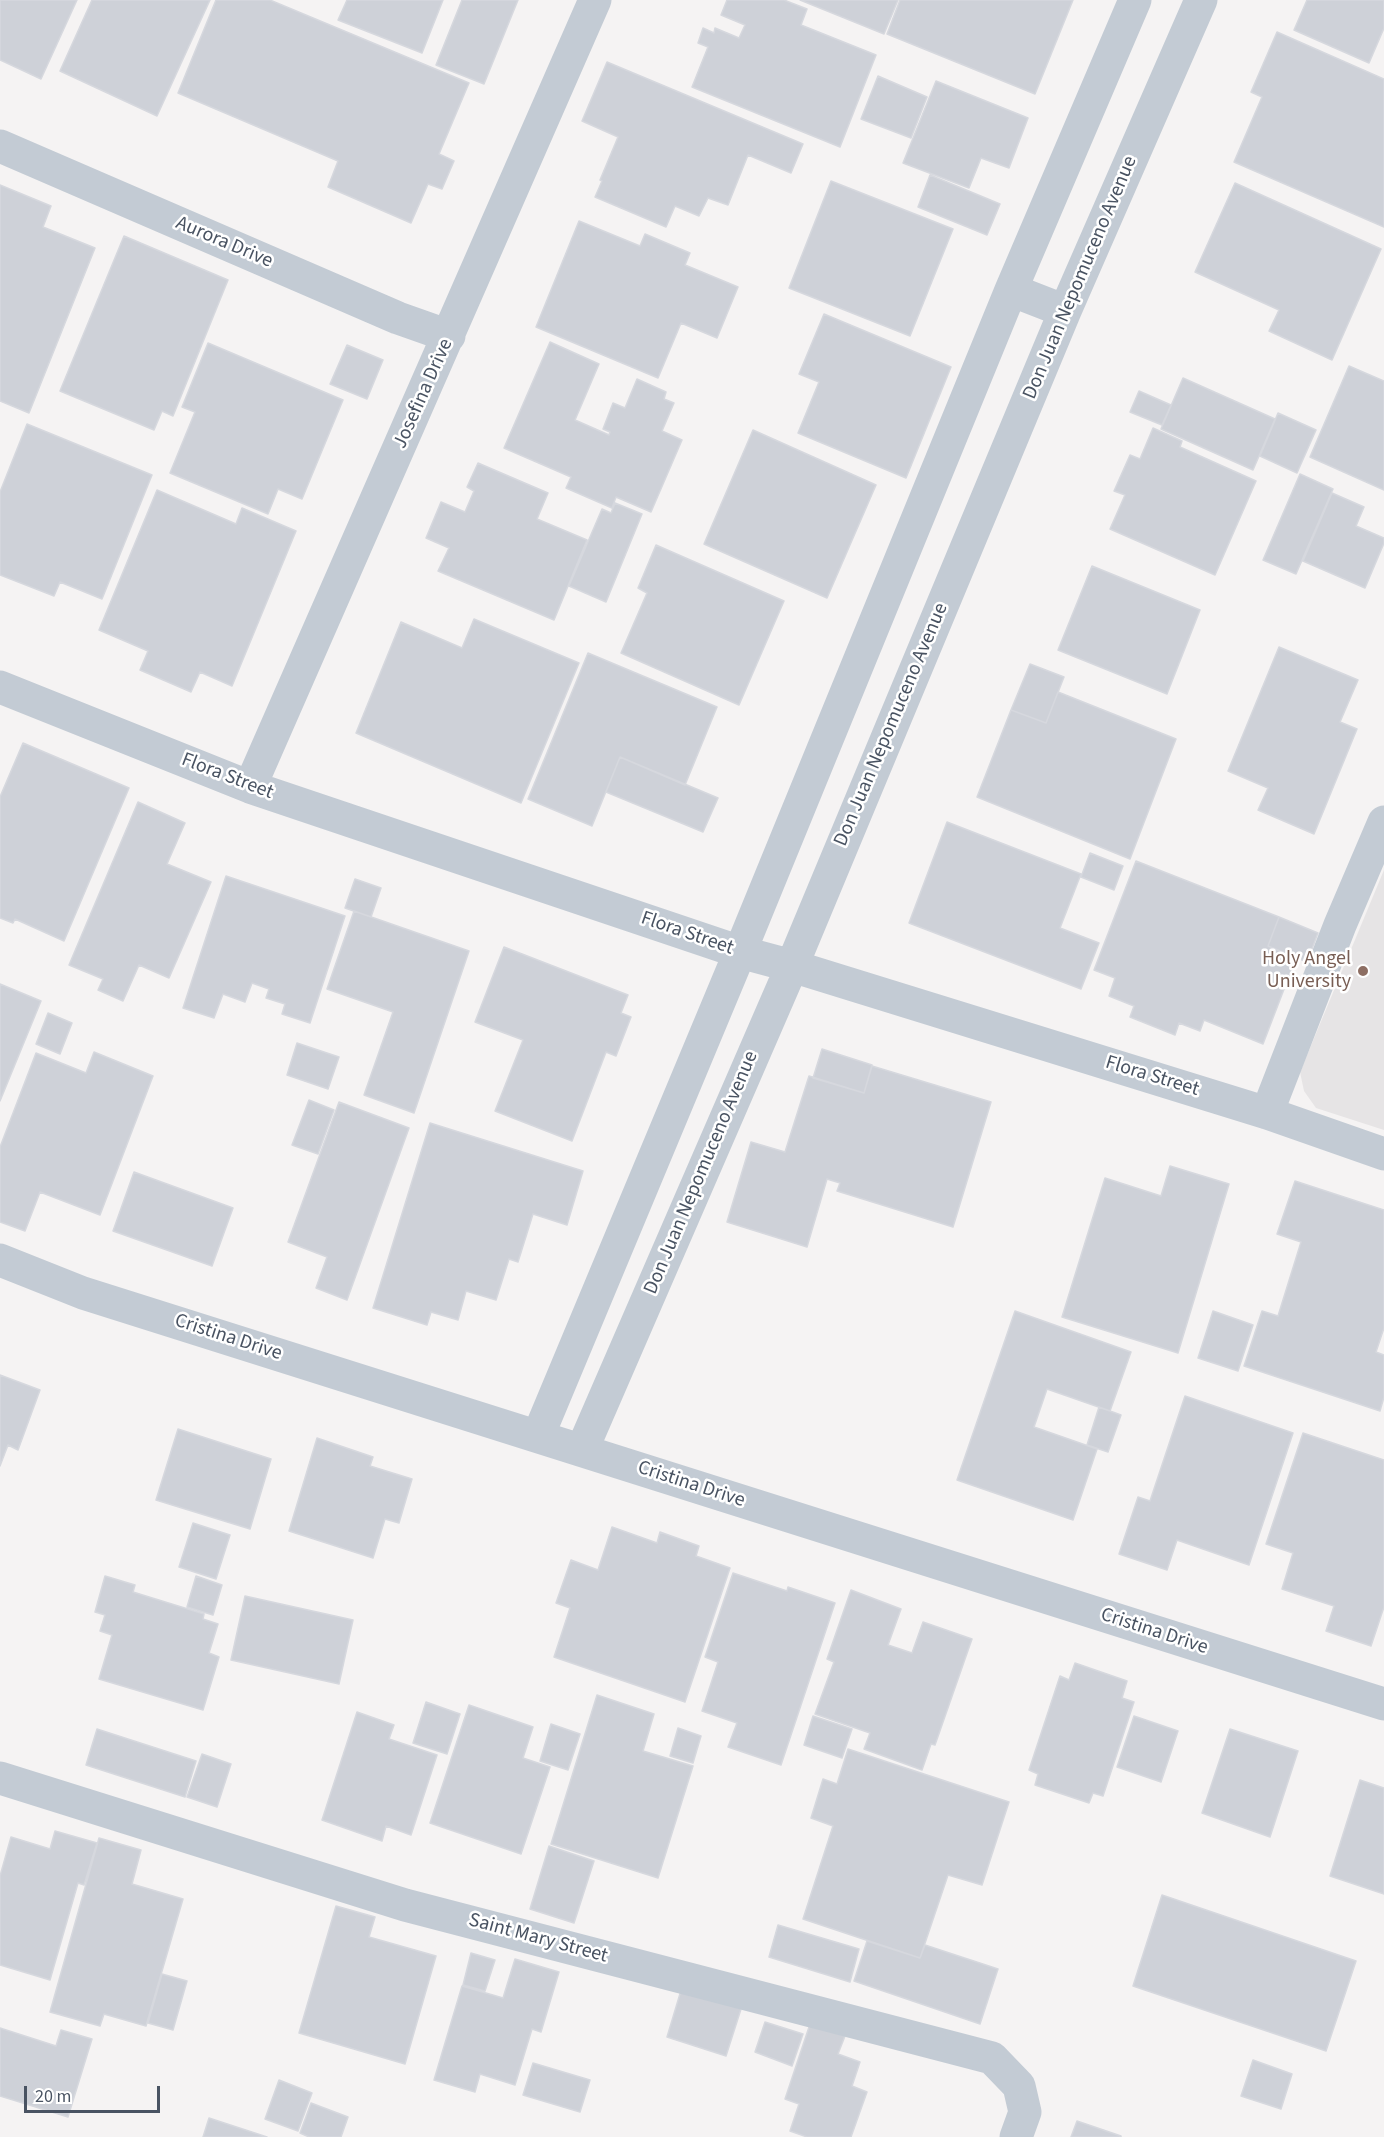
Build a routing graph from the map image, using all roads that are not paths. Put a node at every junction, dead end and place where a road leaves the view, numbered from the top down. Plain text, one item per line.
1 (595, 0) edge
2 (1135, 0) edge
3 (1201, 0) edge
4 (0, 146) edge
5 (1011, 290) junction
6 (1065, 311) junction
7 (449, 336) junction
8 (0, 687) edge
9 (250, 787) junction
10 (1384, 822) edge
11 (740, 952) junction
12 (792, 966) junction
13 (1267, 1113) junction
14 (1384, 1154) edge
15 (0, 1260) edge
16 (538, 1436) junction
17 (582, 1450) junction
18 (1384, 1704) edge
19 (0, 1778) edge
20 (1016, 2137) edge

1 - 7 street, Josefina Drive
2 - 5 street
3 - 6 street, Don Juan Nepomuceno Avenue
4 - 7 street, Aurora Drive
5 - 6 street
5 - 11 street
6 - 12 street, Don Juan Nepomuceno Avenue
7 - 9 street, Josefina Drive
8 - 9 street, Flora Street
9 - 11 street, Flora Street
10 - 13 street
11 - 12 street, Flora Street
11 - 16 street
12 - 13 street, Flora Street
12 - 17 street, Don Juan Nepomuceno Avenue
13 - 14 street, Flora Street
15 - 16 street, Cristina Drive
16 - 17 street, Cristina Drive
17 - 18 street, Cristina Drive
19 - 20 street, Saint Mary Street

